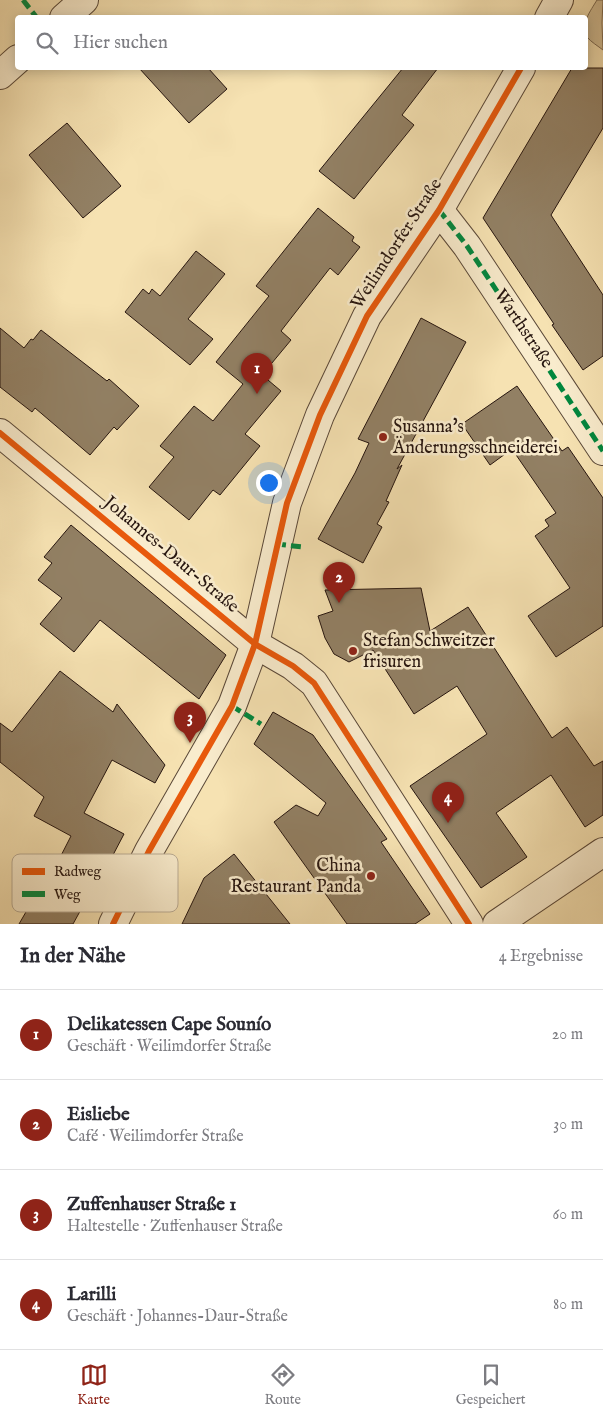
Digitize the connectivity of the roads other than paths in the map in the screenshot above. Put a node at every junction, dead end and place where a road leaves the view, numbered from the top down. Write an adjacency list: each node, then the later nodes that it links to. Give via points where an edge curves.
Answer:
1 (84, 0): 3 (street)
2 (559, 0): 4 (street)
3 (67, 15)
4 (551, 15)
5 (15, 62): 7 (street)
6 (520, 70): 8 (street, Weilimdorfer Straße)
7 (0, 75)
8 (439, 210): 10 (street, Warthstraße, via 467,246); 11 (street, Weilimdorfer Straße, via 367,316 320,415 287,503)
9 (0, 433): 11 (street, Johannes-Daur-Straße)
10 (603, 451)
11 (255, 644): 13 (street, Weilimdorfer Straße, via 232,706); 16 (street, Johannes-Daur-Straße, via 293,666 314,683)
12 (603, 852): 17 (street)
13 (148, 854)
14 (119, 912): 15 (street, Weilimdorfer Straße)
15 (113, 924)
16 (469, 924)
17 (496, 924)

